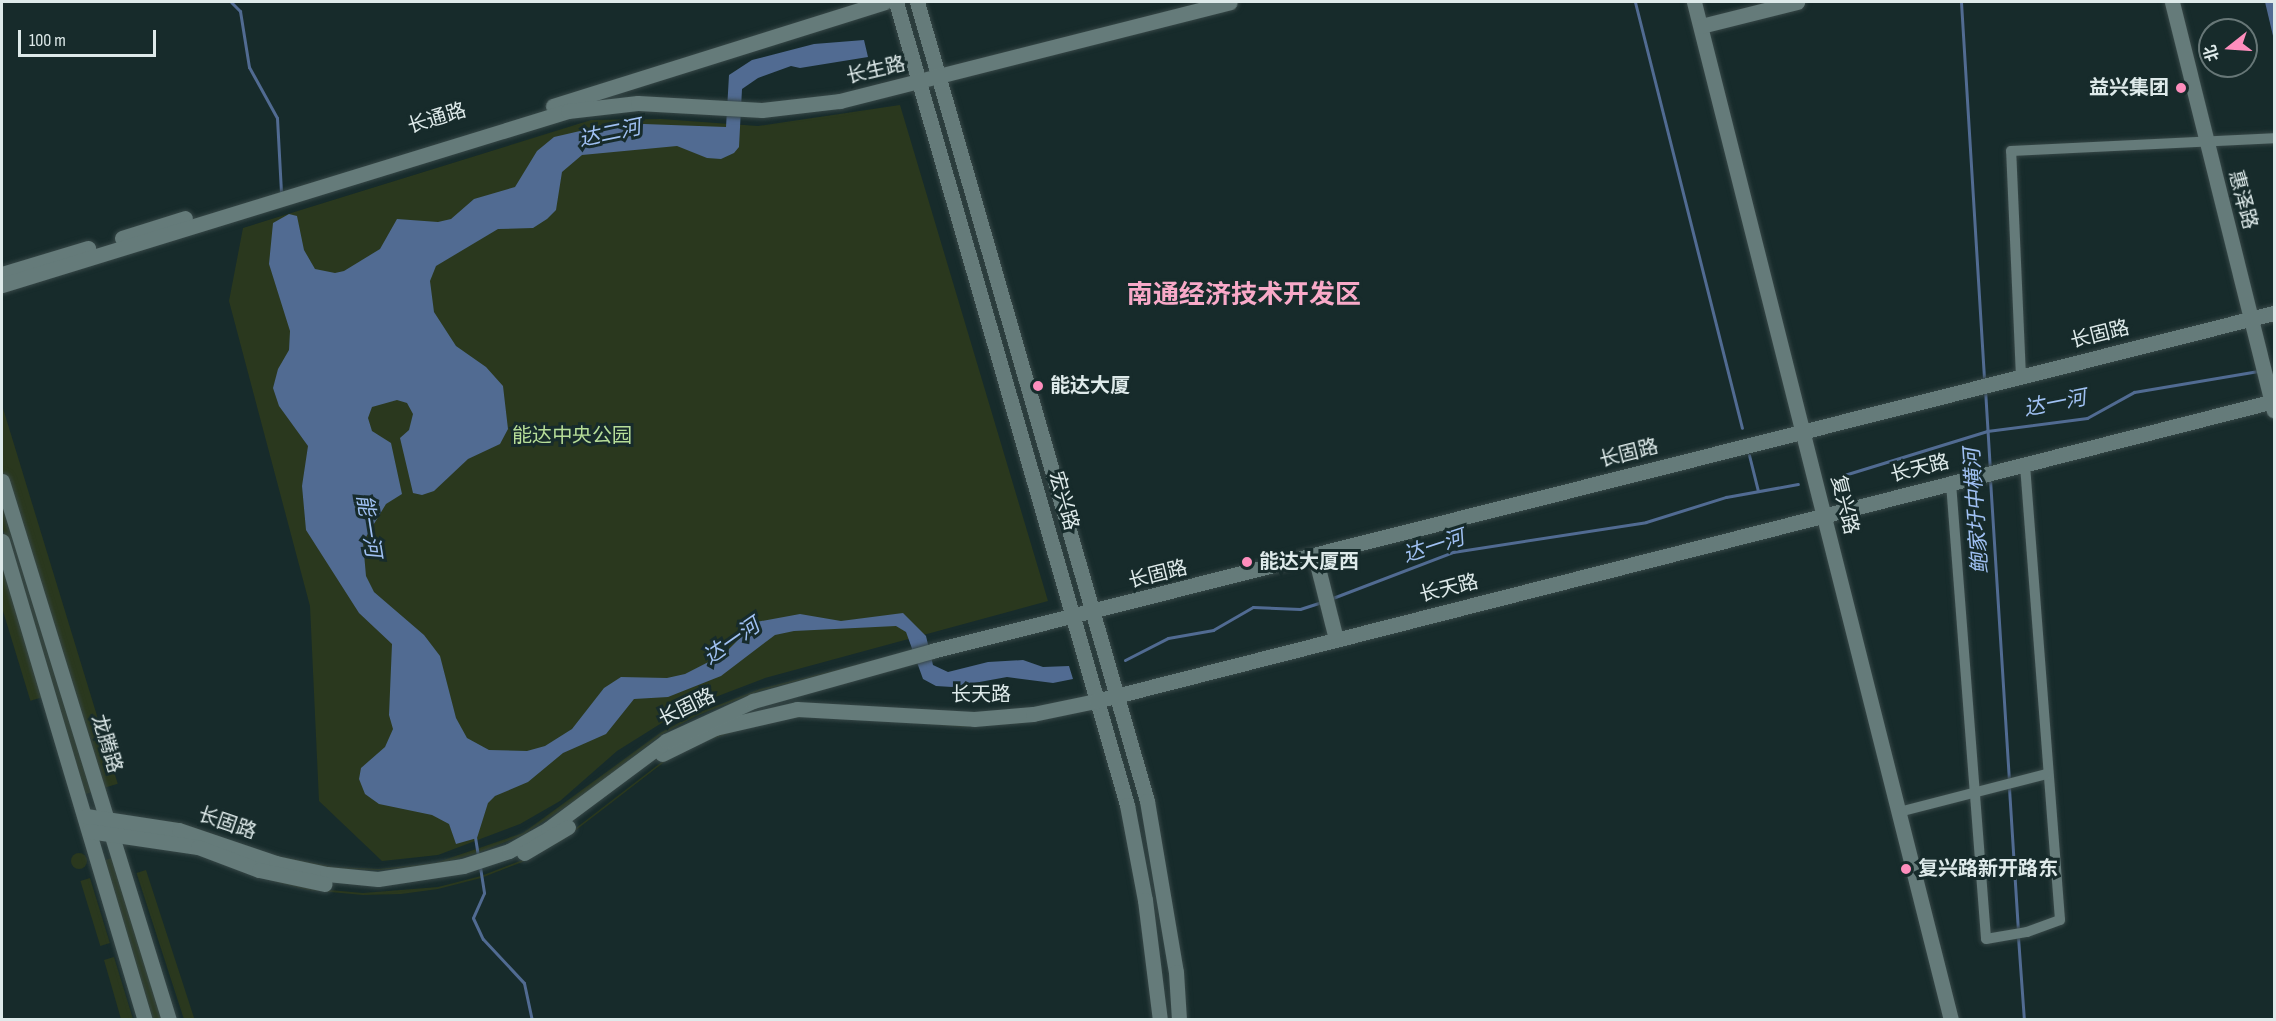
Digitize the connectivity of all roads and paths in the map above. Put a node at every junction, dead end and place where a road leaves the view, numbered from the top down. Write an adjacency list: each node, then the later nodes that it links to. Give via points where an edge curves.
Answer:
1 (884, 2): 16 (street, 长通路)
2 (896, 2): 12 (street, 宏兴路)
3 (916, 2): 11 (street, 宏兴路)
4 (1230, 2): 9 (street, 长生路)
5 (1694, 2): 10 (street, 复兴路)
6 (1704, 2): 10 (street, 复兴路)
7 (1797, 2): 10 (street)
8 (2172, 2): 15 (street, 惠泽路)
9 (1178, 8): 11 (street, 长生路)
10 (1706, 25): 22 (street, 复兴路)
11 (938, 78): 12 (street, 长生路); 29 (street, 宏兴路)
12 (921, 82): 13 (street, 长生路, via 799,108 597,106); 30 (street, 宏兴路)
13 (525, 124): 17 (street, 长通路)
14 (2274, 138): 15 (street)
15 (2206, 142): 19 (street, 惠泽路); 20 (street, via 2012,151)
16 (2, 274)
17 (2, 285)
18 (2274, 313): 19 (street, 长固路)
19 (2252, 319): 20 (street, 长固路); 21 (street, 惠泽路)
20 (2021, 377): 22 (street, 长固路)
21 (2274, 404): 23 (street, 长天路)
22 (1809, 430): 26 (street, 复兴路); 28 (street, 长固路)
23 (2025, 464): 25 (street, 长天路); 35 (street)
24 (2, 481): 39 (street, 龙腾路)
25 (1951, 483): 26 (street, 长天路); 36 (street)
26 (1829, 514): 31 (street, 长天路); 37 (street, 复兴路)
27 (2, 541): 38 (street, 龙腾路)
28 (1316, 556): 29 (street, 长固路); 31 (street)
29 (1091, 611): 30 (street, 长固路); 32 (street, 宏兴路)
30 (1074, 615): 33 (street, 宏兴路); 39 (street, 长固路, via 753,700 694,726 631,765 582,806 509,851 417,876 378,879 327,874 276,862 179,830)
31 (1336, 639): 32 (street, 长天路)
32 (1116, 696): 33 (street, 长天路); 44 (street, 宏兴路, via 1147,801 1160,869)
33 (1096, 701): 34 (street, 长天路, via 1033,714 974,719 848,710 797,709 761,714 715,728 665,752); 43 (street, 宏兴路, via 1127,805 1145,900)
34 (635, 772): 39 (street, 长固路, via 548,841 514,858 446,880 378,889 259,870 198,847)
35 (2047, 774): 36 (street); 36 (street, via 2061,920 2027,932 1986,939)
36 (1975, 793): 37 (street)
37 (1904, 811): 45 (street, 复兴路); 46 (street, 复兴路)
38 (86, 816): 39 (street, 长固路); 40 (street, 龙腾路)
39 (109, 824): 40 (street, 长固路); 42 (street, 龙腾路)
40 (89, 831): 41 (street, 龙腾路)
41 (145, 1020)
42 (169, 1020)
43 (1160, 1020)
44 (1179, 1020)
45 (1952, 1020)
46 (1960, 1020)

